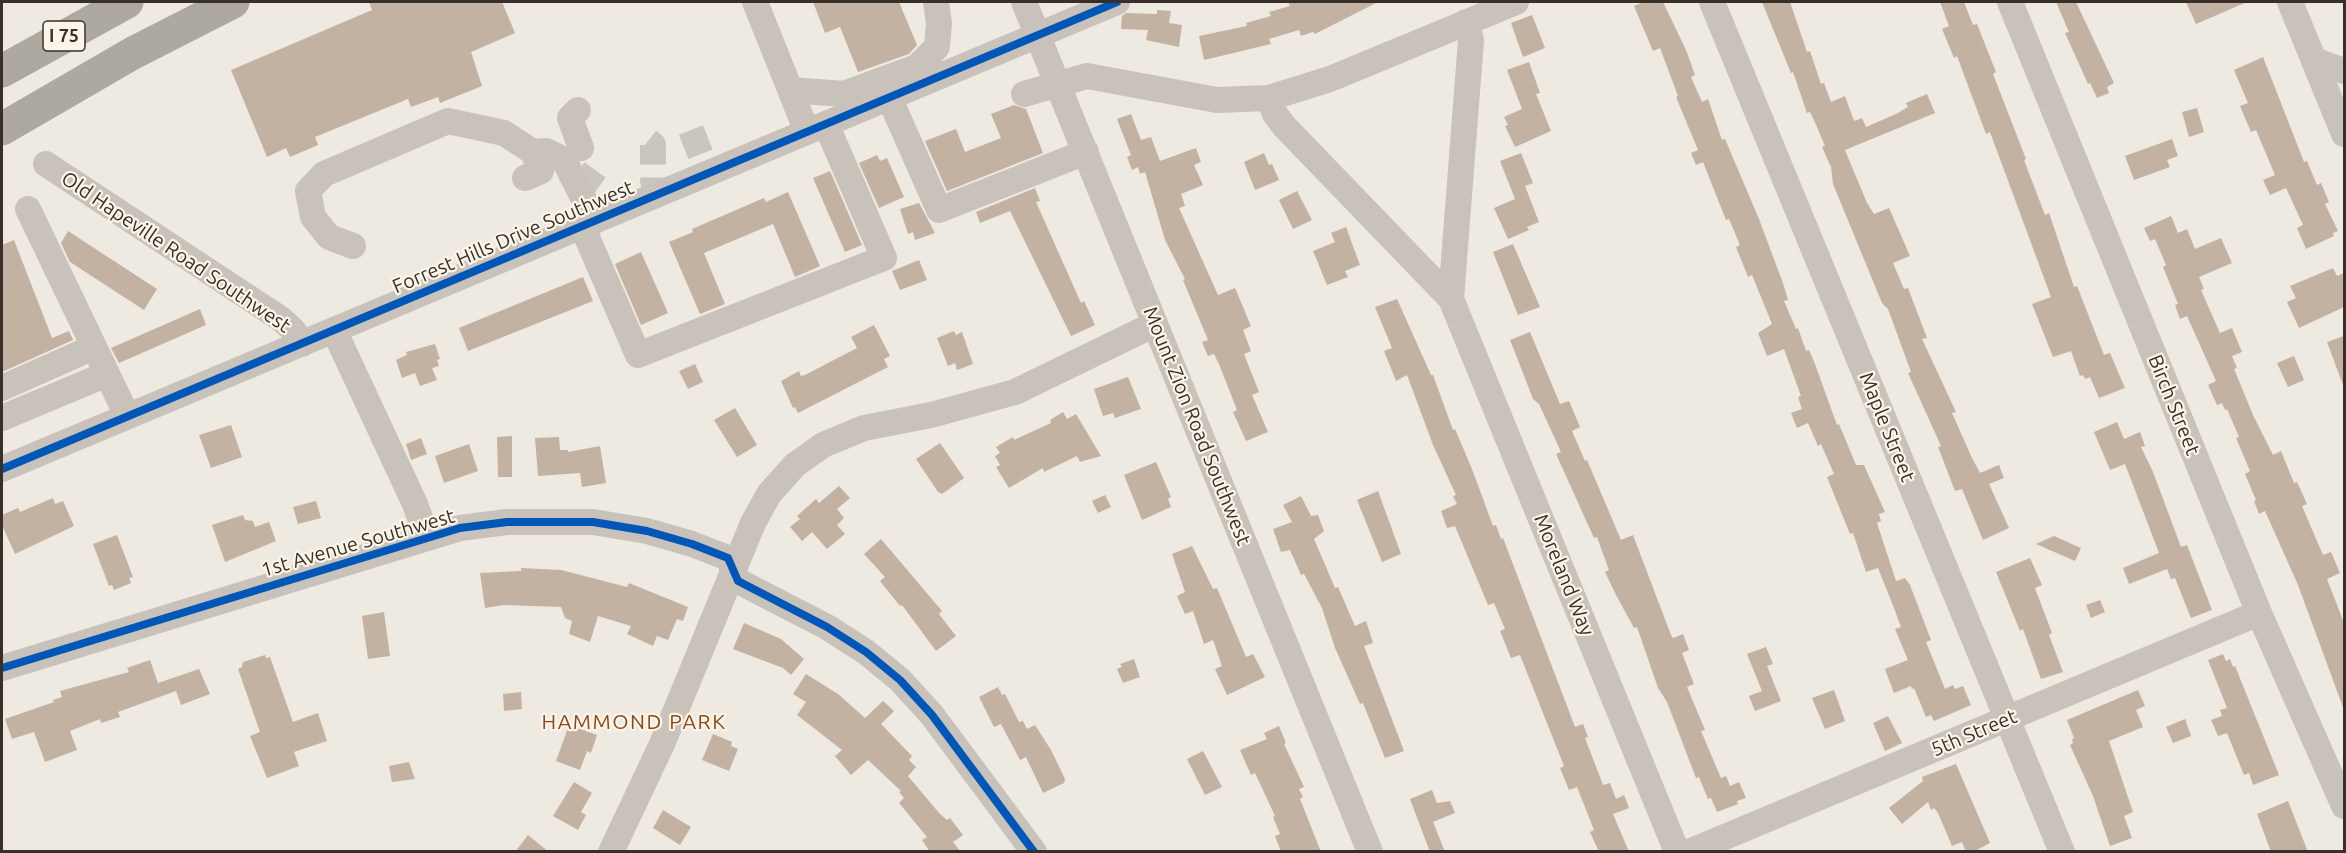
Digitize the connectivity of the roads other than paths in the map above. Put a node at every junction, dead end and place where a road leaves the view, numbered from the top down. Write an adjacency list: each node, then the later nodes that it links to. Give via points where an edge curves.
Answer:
1 (127, 2): 15 (highway, I 75)
2 (233, 2): 24 (highway, via 133,53)
3 (755, 2): 18 (street)
4 (936, 2): 18 (street, via 938,47 917,67 844,94)
5 (1024, 2): 13 (street, Mount Zion Road Southwest)
6 (1117, 2): 11 (street, Forrest Hills Drive Southwest)
7 (1516, 2): 12 (street)
8 (1712, 2): 48 (street, Maple Street)
9 (2010, 2): 46 (street, Birch Street)
10 (2290, 2): 14 (street)
11 (1085, 8): 13 (street, Forrest Hills Drive Southwest)
12 (1467, 22): 21 (street, via 1330,79); 34 (street, Moreland Way, via 1471,40)
13 (1038, 35): 17 (street, Mount Zion Road Southwest); 20 (street, Forrest Hills Drive Southwest)
14 (2314, 60): 16 (street); 25 (street)
15 (2, 71)
16 (2344, 71)
17 (1057, 82): 19 (street); 21 (street, via 1087,76 1217,100); 28 (street, Mount Zion Road Southwest)
18 (790, 90): 23 (street)
19 (1024, 94)
20 (890, 97): 23 (street, Forrest Hills Drive Southwest); 28 (street, via 939,210)
21 (1269, 98): 34 (street, Moreland Way, via 1284,126)
22 (574, 114): 26 (street)
23 (816, 128): 32 (street, Forrest Hills Drive Southwest); 32 (street, via 884,258 638,355)
24 (2, 129)
25 (2344, 134)
26 (581, 147)
27 (533, 152): 30 (street, via 541,171); 32 (street, via 546,151 564,160); 33 (street, via 504,133 448,121 324,174 308,191 313,217 329,237)
28 (1086, 152): 35 (street, Mount Zion Road Southwest)
29 (46, 164): 37 (street, Old Hapeville Road Southwest, via 281,319)
30 (525, 178)
31 (28, 209): 38 (street)
32 (588, 224): 36 (street, Forrest Hills Drive Southwest)
33 (353, 246)
34 (1451, 299): 53 (street, Moreland Way)
35 (1155, 324): 45 (street, via 1015,392 864,428 823,445 795,465 769,494); 52 (street, Mount Zion Road Southwest)
36 (334, 330): 37 (street, Forrest Hills Drive Southwest); 44 (street)
37 (302, 344): 41 (street, Forrest Hills Drive Southwest)
38 (94, 347): 39 (street); 40 (street)
39 (107, 374): 41 (street); 42 (street)
40 (2, 388)
41 (125, 417): 43 (street, Forrest Hills Drive Southwest)
42 (2, 418)
43 (2, 469)
44 (427, 537): 45 (street, 1st Avenue Southwest, via 507,522 593,522 692,544 728,558); 47 (street, 1st Avenue Southwest)
45 (734, 570): 50 (street, via 662,744); 51 (street, 1st Avenue Southwest, via 738,581 827,627 900,680 932,715)
46 (2259, 613): 48 (street, 5th Street); 49 (street, Birch Street)
47 (2, 668)
48 (2007, 719): 54 (street, 5th Street); 55 (street, Maple Street)
49 (2344, 806)
50 (611, 852)
51 (1034, 852)
52 (1370, 852)
53 (1677, 852)
54 (1689, 852)
55 (2062, 852)

